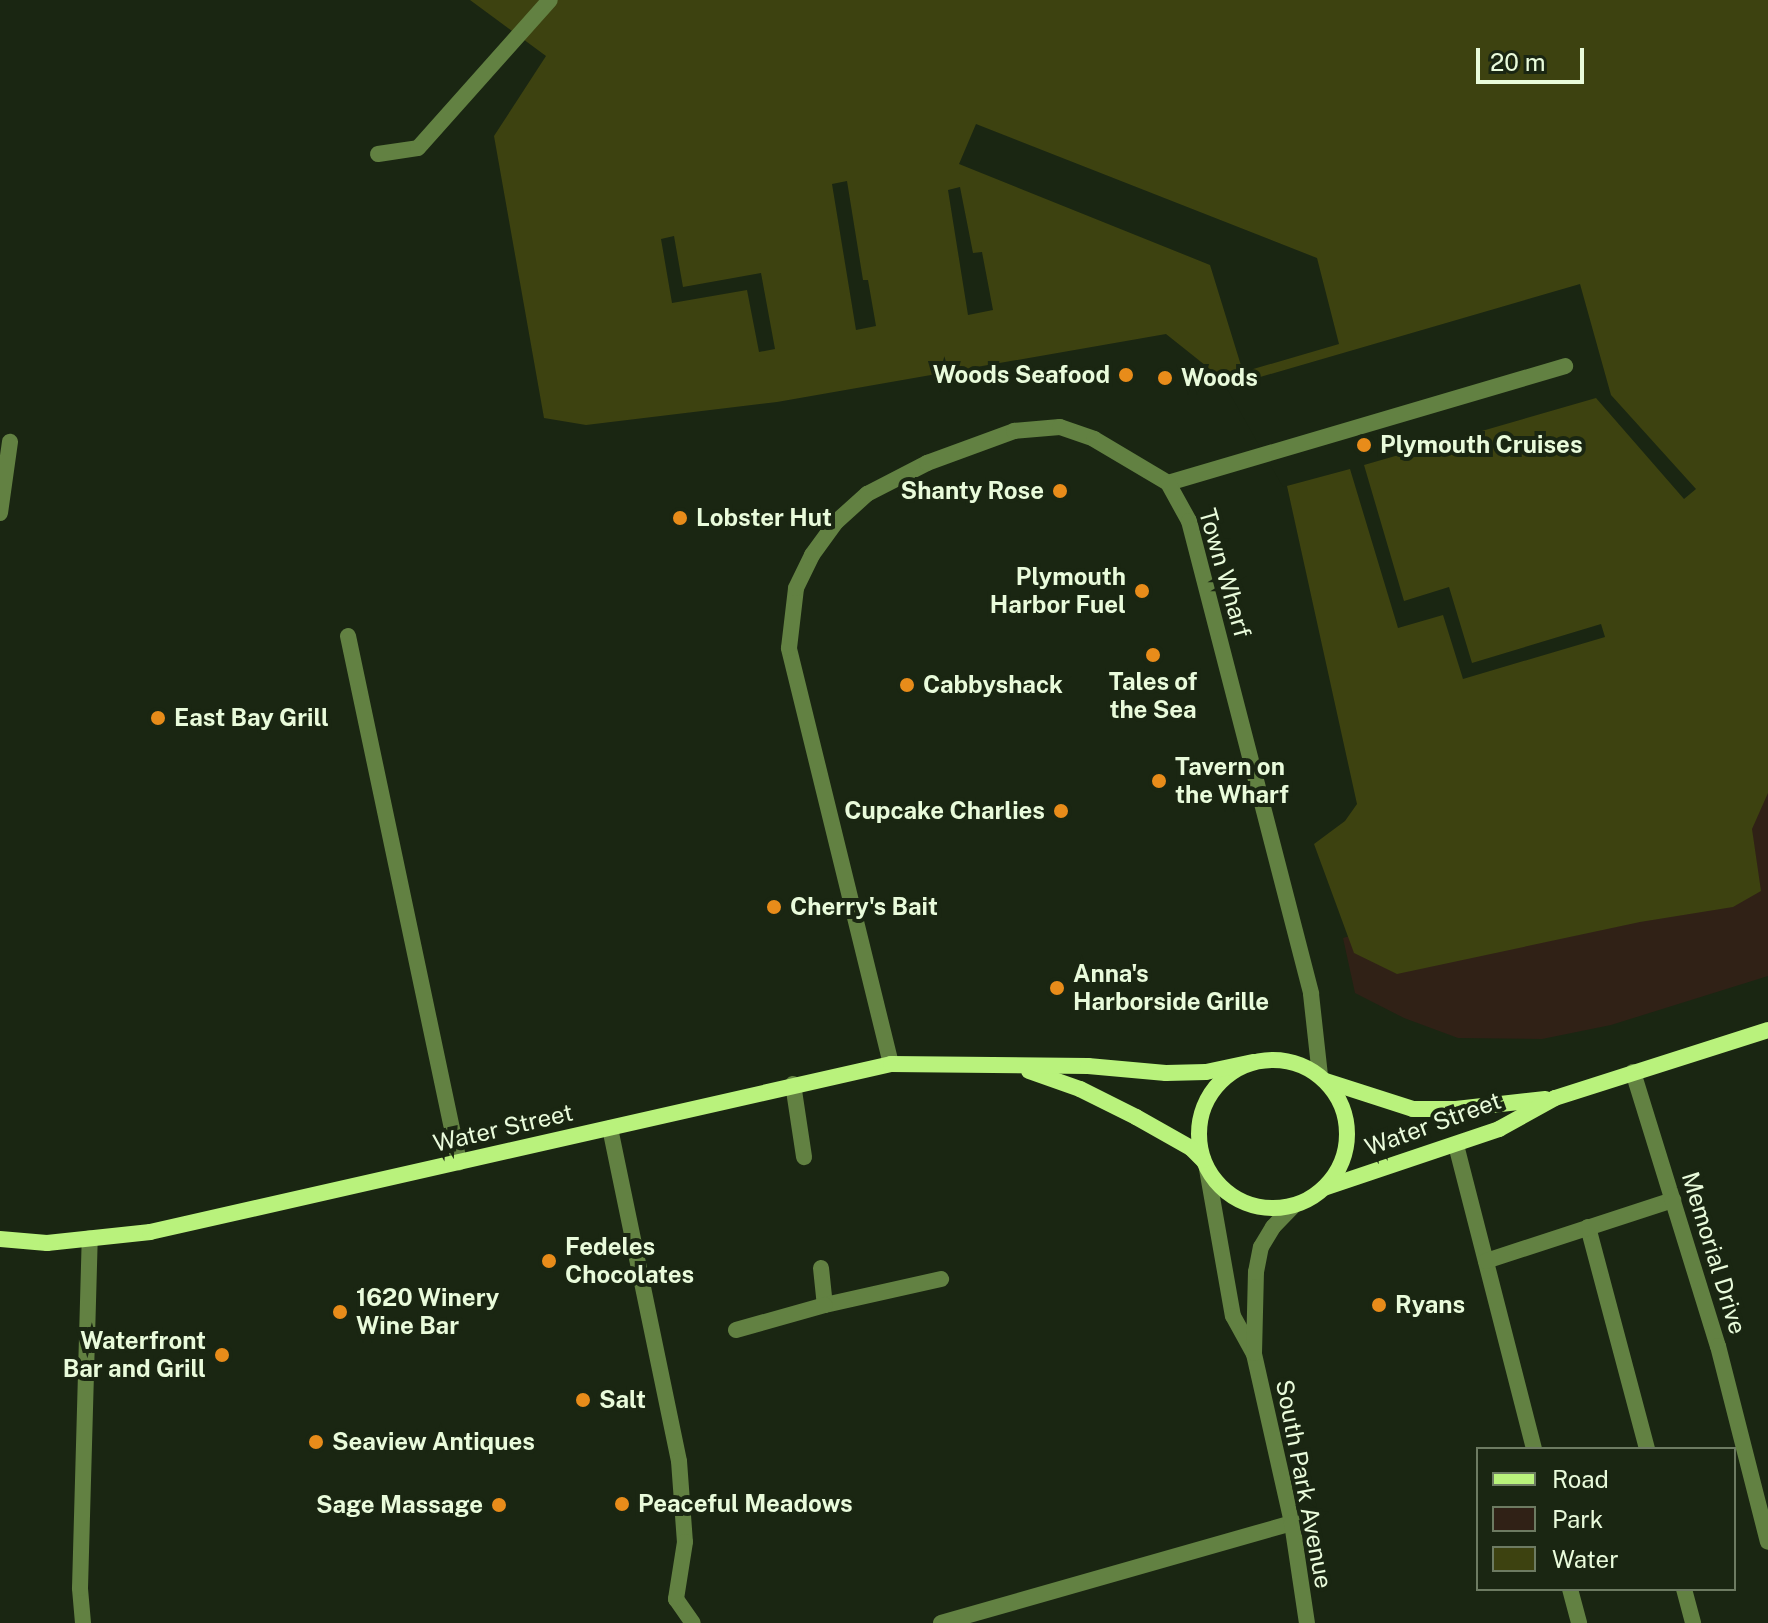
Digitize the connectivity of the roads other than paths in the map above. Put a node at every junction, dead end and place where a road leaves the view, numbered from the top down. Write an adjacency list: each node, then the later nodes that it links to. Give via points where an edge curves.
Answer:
1 (550, 0): 2 (street, via 418,148)
2 (378, 154)
3 (1565, 366): 5 (street)
4 (10, 442): 6 (street)
5 (1168, 483): 10 (street, via 1094,439 1060,427 1014,431 927,463 867,494 836,522 796,588 789,648); 13 (street, Town Wharf, via 1189,521 1311,994)
6 (0, 513)
7 (348, 636): 19 (street)
8 (1768, 1030): 12 (main road, Water Street)
9 (1253, 1062): 11 (main road, Water Street, via 1206,1072 1166,1073); 13 (main road, via 1292,1062); 20 (main road, via 1229,1074 1205,1105 1199,1130)
10 (891, 1064): 11 (main road, Water Street); 14 (main road, Water Street)
11 (1016, 1066): 20 (main road, Water Street, via 1136,1117 1191,1148)
12 (1633, 1072): 15 (main road, Water Street); 22 (street, Memorial Drive)
13 (1323, 1078): 15 (main road, Water Street, via 1413,1109); 21 (main road, via 1345,1115 1348,1135 1345,1155)
14 (793, 1084): 16 (main road, Water Street); 18 (street)
15 (1555, 1098): 17 (main road, Water Street)
16 (610, 1128): 19 (main road, Water Street); 40 (street, via 679,1461 685,1542 676,1599)
17 (1456, 1145): 21 (main road, Water Street); 27 (street)
18 (804, 1157)
19 (459, 1162): 25 (main road, Water Street, via 150,1232)
20 (1205, 1165): 23 (main road, via 1234,1198 1263,1208); 32 (street, South Park Avenue, via 1233,1316)
21 (1324, 1188): 23 (main road)
22 (1673, 1200): 24 (street); 36 (street, Memorial Drive, via 1718,1346)
23 (1293, 1206): 32 (street, South Park Avenue, via 1261,1247)
24 (1588, 1227): 27 (street); 34 (street)
25 (90, 1238): 26 (main road, Water Street, via 47,1243); 39 (street)
26 (0, 1239)
27 (1486, 1261): 33 (street)
28 (821, 1268): 30 (street)
29 (941, 1279): 30 (street)
30 (825, 1305): 31 (street)
31 (736, 1330)
32 (1254, 1354): 35 (street, South Park Avenue)
33 (1533, 1447)
34 (1646, 1447)
35 (1292, 1523): 41 (street); 42 (street, South Park Avenue)
36 (1768, 1542)
37 (1571, 1591): 43 (street)
38 (1685, 1591): 44 (street)
39 (83, 1623)
40 (693, 1623)
41 (941, 1623)
42 (1307, 1623)
43 (1579, 1623)
44 (1693, 1623)

